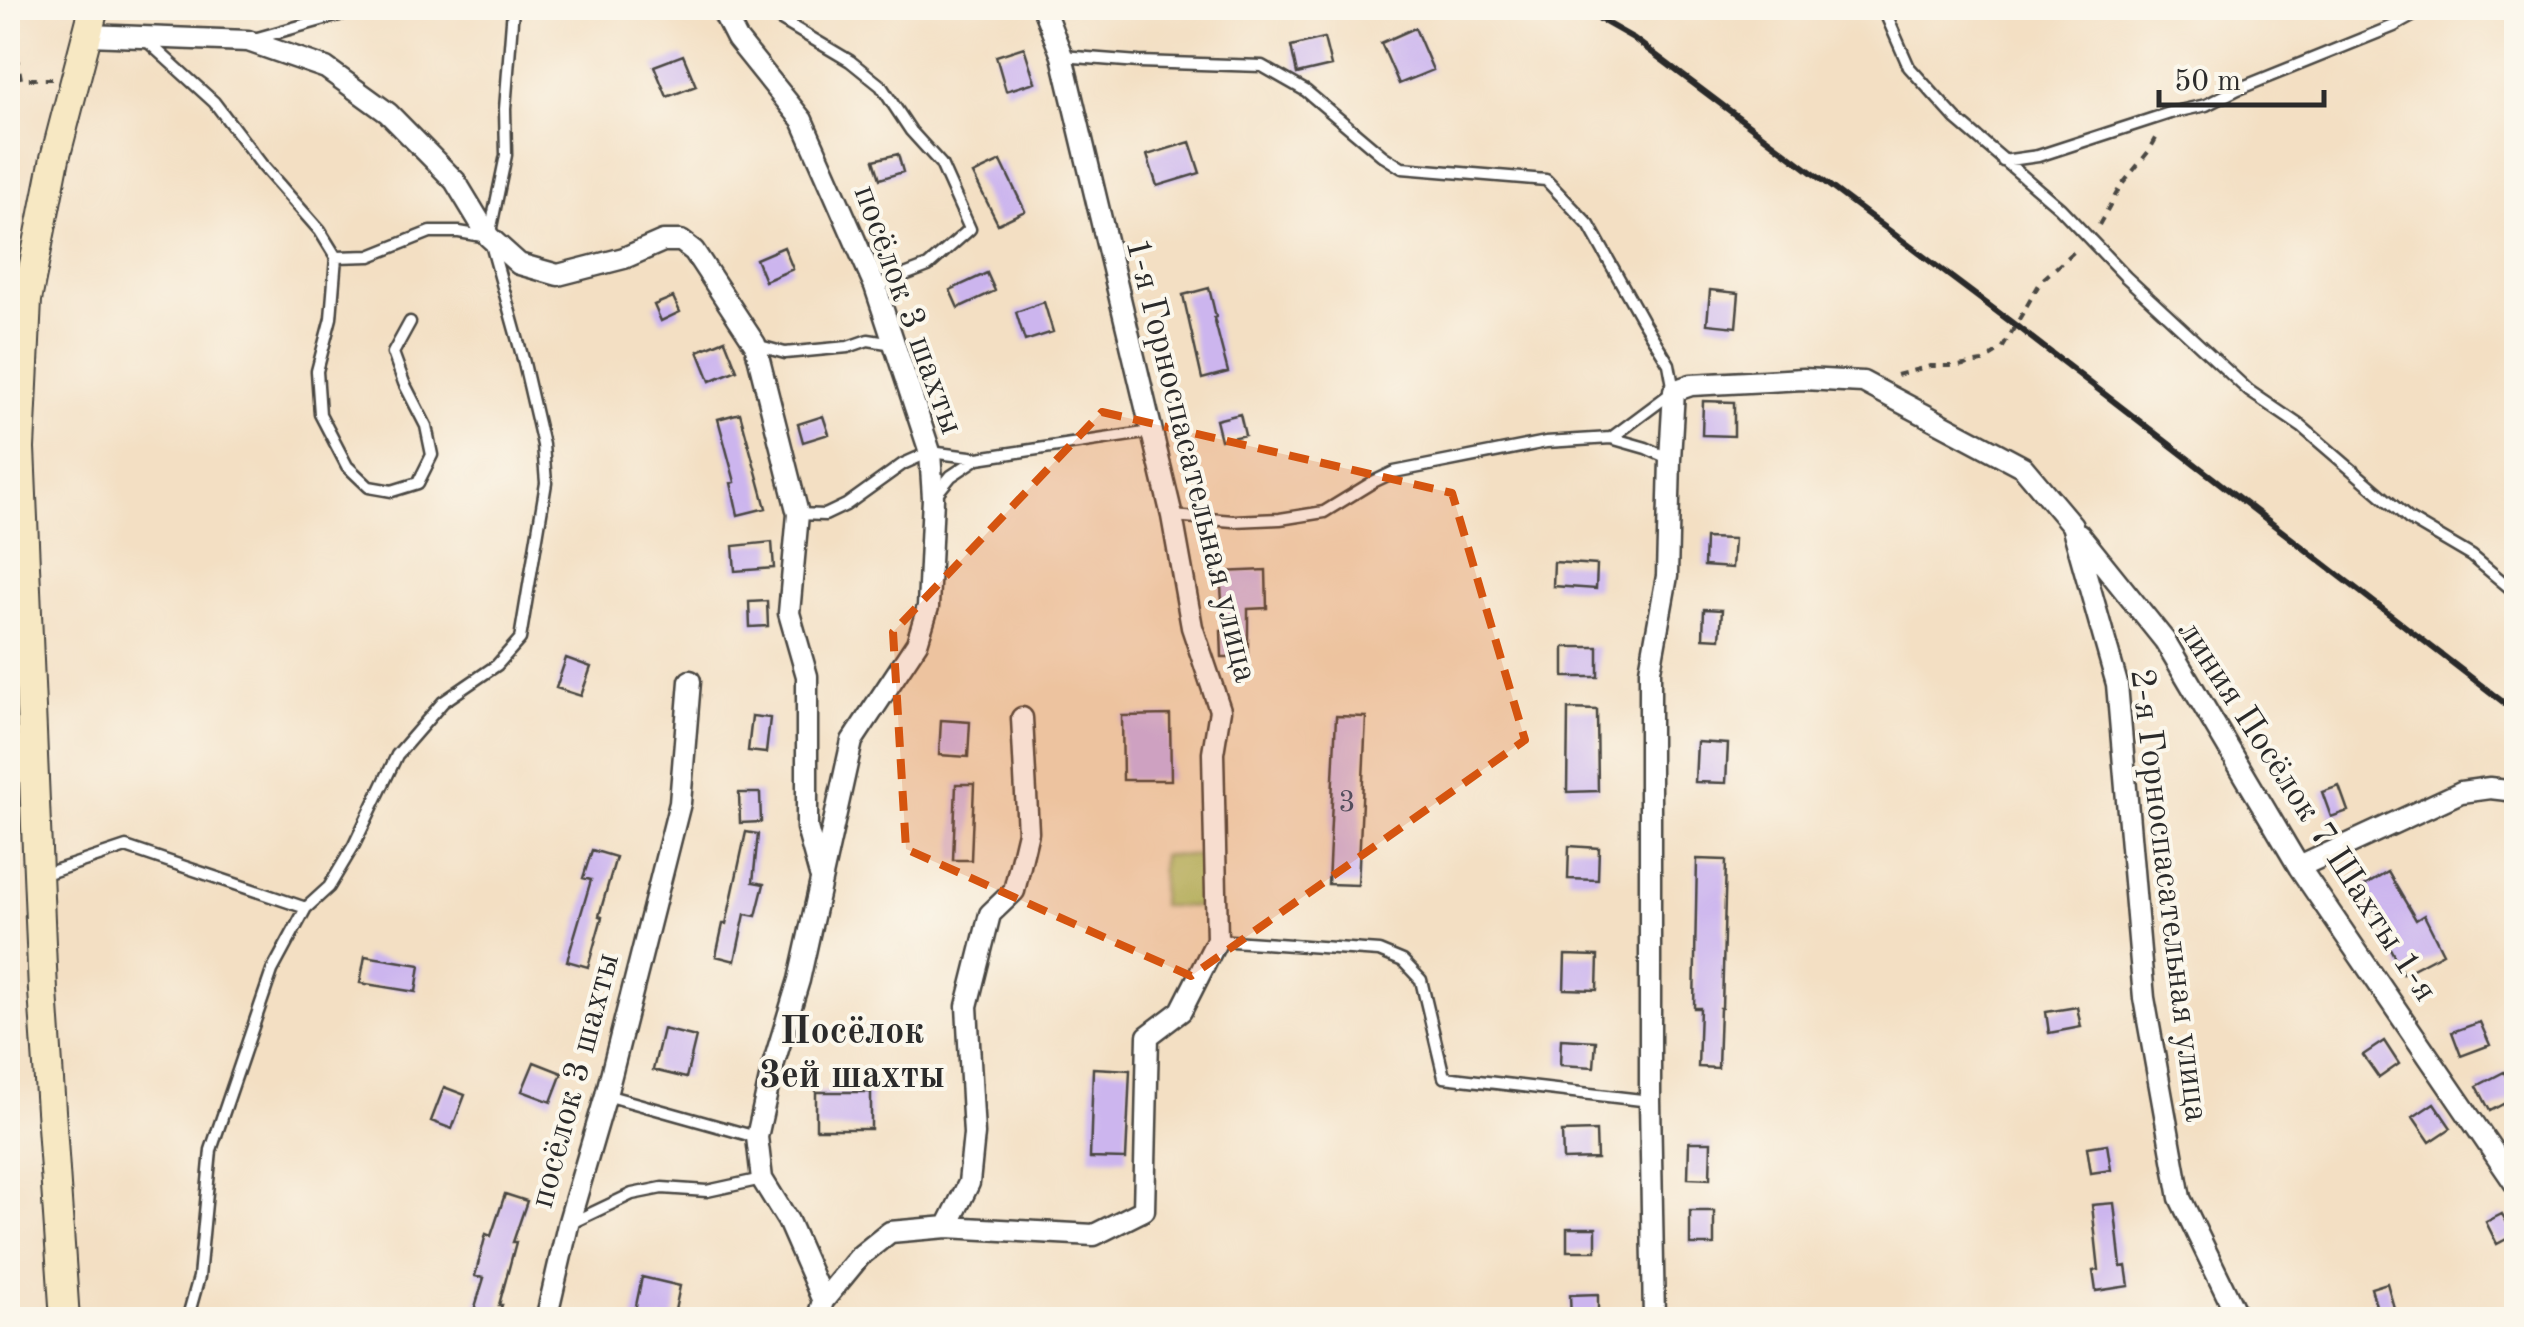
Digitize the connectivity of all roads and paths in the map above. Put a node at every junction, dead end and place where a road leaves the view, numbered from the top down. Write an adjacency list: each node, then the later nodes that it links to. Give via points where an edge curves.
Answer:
1 (8, 8): 13 (path)
2 (364, 8): 11 (lane)
3 (513, 8): 18 (lane, via 506,155)
4 (721, 8): 21 (street, посёлок 3 шахты, via 736,39 802,120)
5 (760, 8): 21 (lane, via 881,86 941,164 970,229 928,266)
6 (1043, 8): 12 (street, 1-я Горноспасательная улица)
7 (1883, 8): 17 (lane, via 1909,66)
8 (2428, 8): 16 (lane, via 2206,105)
9 (91, 21): 10 (street); 14 (main road)
10 (143, 37): 11 (street); 20 (lane, via 214,102)
11 (248, 41): 18 (street, via 326,68 388,113 455,181)
12 (1062, 56): 26 (lane, via 1262,66 1402,168 1546,180 1590,224 1669,364); 27 (street, 1-я Горноспасательная улица)
13 (21, 79): 14 (path); 15 (path)
14 (77, 79): 41 (main road, via 26,319 20,448)
15 (8, 80)
16 (2170, 113): 17 (lane); 19 (path)
17 (2003, 161): 19 (lane)
18 (489, 237): 20 (lane, via 430,232 370,256); 23 (street, посёлок 3 шахты, via 519,264 558,275 681,241); 43 (lane, via 524,359 546,483 520,639 497,665 443,702 396,754 330,887)
19 (2088, 239): 25 (path, via 2041,282 2002,349 1982,362); 36 (lane, via 2249,391 2409,519 2472,556)
20 (336, 257): 22 (lane, via 331,318 317,371 320,414 347,466 370,488 392,491 418,483 432,455 394,353)
21 (874, 286): 24 (street, посёлок 3 шахты)
22 (410, 322)
23 (755, 344): 24 (lane, via 785,353 868,340); 33 (street, посёлок 3 шахты)
24 (894, 344): 29 (street, посёлок 3 шахты)
25 (1863, 382): 26 (street, 2-я Горноспасательная улица, via 1690,386); 35 (street, 2-я Горноспасательная улица, via 2023,467)
26 (1674, 392): 28 (lane); 31 (street)
27 (1151, 432): 30 (lane); 34 (street, 1-я Горноспасательная улица)
28 (1611, 438): 31 (lane); 34 (lane, via 1546,442 1394,472 1324,512 1233,521)
29 (930, 452): 30 (lane); 32 (street, посёлок 3 шахты); 33 (lane, via 825,515)
30 (978, 458): 32 (lane)
31 (1670, 459): 46 (street, via 1667,576 1650,670)
32 (933, 498): 42 (street, посёлок 3 шахты, via 928,607 917,643 852,741)
33 (798, 514): 42 (street, посёлок 3 шахты, via 789,613 808,676 808,828)
34 (1172, 516): 44 (street, 1-я Горноспасательная улица, via 1192,627 1220,710 1212,753)
35 (2072, 525): 40 (street, линия Посёлок 7 Шахты 1-я, via 2165,641); 57 (street, 2-я Горноспасательная улица, via 2117,684 2144,998 2180,1198)
36 (2516, 593)
37 (690, 681): 45 (street, посёлок 3 шахты, via 680,803)
38 (1022, 718): 51 (street, via 1028,832 1014,891 990,914 968,1006 974,1134 969,1183)
39 (2516, 791): 40 (street, via 2460,792)
40 (2299, 867): 49 (street, линия Посёлок 7 Шахты 1-я)
41 (38, 876): 43 (lane, via 126,847); 53 (main road)
42 (822, 881): 47 (street, посёлок 3 шахты)
43 (306, 908): 54 (lane, via 272,971 211,1150 199,1276)
44 (1217, 940): 46 (lane, via 1378,951 1404,961 1421,980 1444,1077); 51 (street, 1-я Горноспасательная улица, via 1181,1011 1148,1036 1144,1210 1094,1234)
45 (606, 1095): 47 (lane); 50 (street, посёлок 3 шахты)
46 (1650, 1101): 56 (street)
47 (757, 1137): 48 (street, посёлок 3 шахты)
48 (762, 1179): 50 (lane, via 706,1191 632,1194); 52 (street, посёлок 3 шахты, via 788,1221)
49 (2516, 1185)
50 (568, 1224): 55 (street, посёлок 3 шахты)
51 (947, 1227): 52 (street, via 890,1232 860,1256)
52 (820, 1310)
53 (64, 1320)
54 (187, 1320)
55 (546, 1320)
56 (1654, 1320)
57 (2239, 1320)

